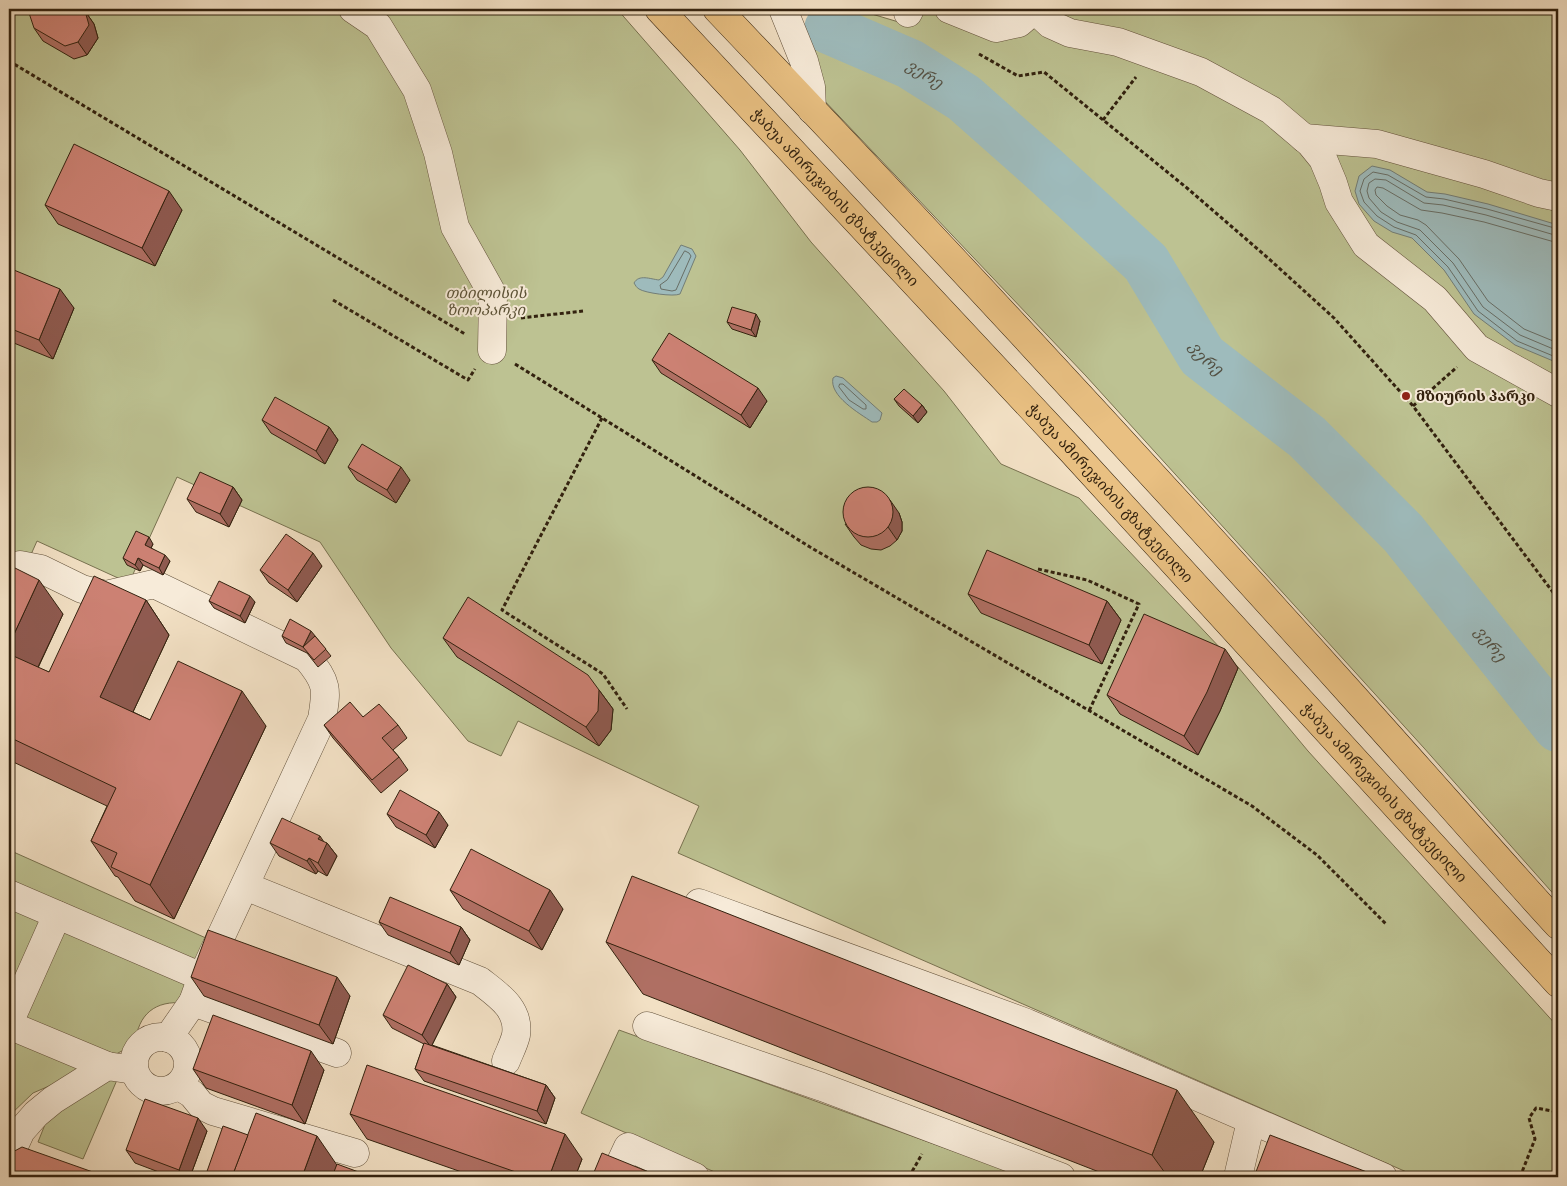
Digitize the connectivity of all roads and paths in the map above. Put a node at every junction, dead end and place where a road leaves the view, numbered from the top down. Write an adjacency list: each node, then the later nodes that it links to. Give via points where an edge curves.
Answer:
1 (353, 9): 16 (street, via 378,26 417,90 438,153 455,227 493,295)
2 (659, 9): 34 (main road, ჭაბუა ამირეჯიბის გზატკეცილი, via 1071,450)
3 (718, 9): 10 (main road)
4 (783, 9): 10 (street, via 804,61 811,87)
5 (949, 9): 6 (street, via 996,28 1019,23)
6 (1034, 10): 12 (street, via 1050,24 1070,33 1118,42 1201,72 1271,110)
7 (976, 52): 11 (path, via 1018,76 1044,72)
8 (9, 60): 17 (path)
9 (1120, 98): 11 (path)
10 (812, 110): 32 (main road, via 1032,345)
11 (1103, 120): 20 (path, via 1187,188 1334,318)
12 (1304, 138): 13 (street, via 1377,144); 19 (street, via 1323,159 1339,202 1366,245 1435,299 1478,348)
13 (1558, 197)
14 (333, 300): 17 (path, via 468,380)
15 (583, 311): 16 (path)
16 (493, 319): 17 (street)
17 (490, 349): 21 (path)
18 (1447, 377): 20 (path)
19 (1558, 393)
20 (1413, 406): 24 (path)
21 (602, 418): 25 (path, via 502,610 603,674); 26 (path, via 810,547)
22 (9, 568): 27 (street, via 20,565 40,569 82,589 106,595 154,584 307,658 319,672 326,693 322,719)
23 (1038, 569): 26 (path, via 1087,580 1139,604)
24 (1558, 599)
25 (627, 709)
26 (1089, 711): 31 (path, via 1252,806 1317,855)
27 (245, 886): 33 (street); 40 (street, via 480,982 505,1001 515,1017 516,1035)
28 (9, 894): 30 (street)
29 (699, 903): 45 (street, via 1027,1023)
30 (57, 916): 33 (street); 36 (street)
31 (1387, 925)
32 (1558, 925)
33 (202, 976): 35 (street)
34 (1558, 983)
35 (193, 1002): 38 (street); 39 (street)
36 (9, 1024): 41 (street)
37 (647, 1026): 50 (street, via 822,1087)
38 (168, 1038): 42 (street, via 158,1037 142,1044 136,1052); 43 (street, via 182,1046 186,1054 188,1071)
39 (337, 1053)
40 (506, 1061)
41 (107, 1066): 42 (street); 47 (street, via 36,1114 21,1130)
42 (134, 1070): 43 (street, via 143,1086 152,1090 161,1092)
43 (179, 1086): 46 (street, via 213,1111)
44 (1558, 1112): 53 (path, via 1536,1108 1529,1118 1535,1139)
45 (1251, 1121): 51 (street); 52 (street)
46 (355, 1153)
47 (15, 1162)
48 (614, 1177): 49 (street, via 628,1147)
49 (695, 1177)
50 (1061, 1177)
51 (1238, 1177)
52 (1383, 1177)
53 (1520, 1177)

